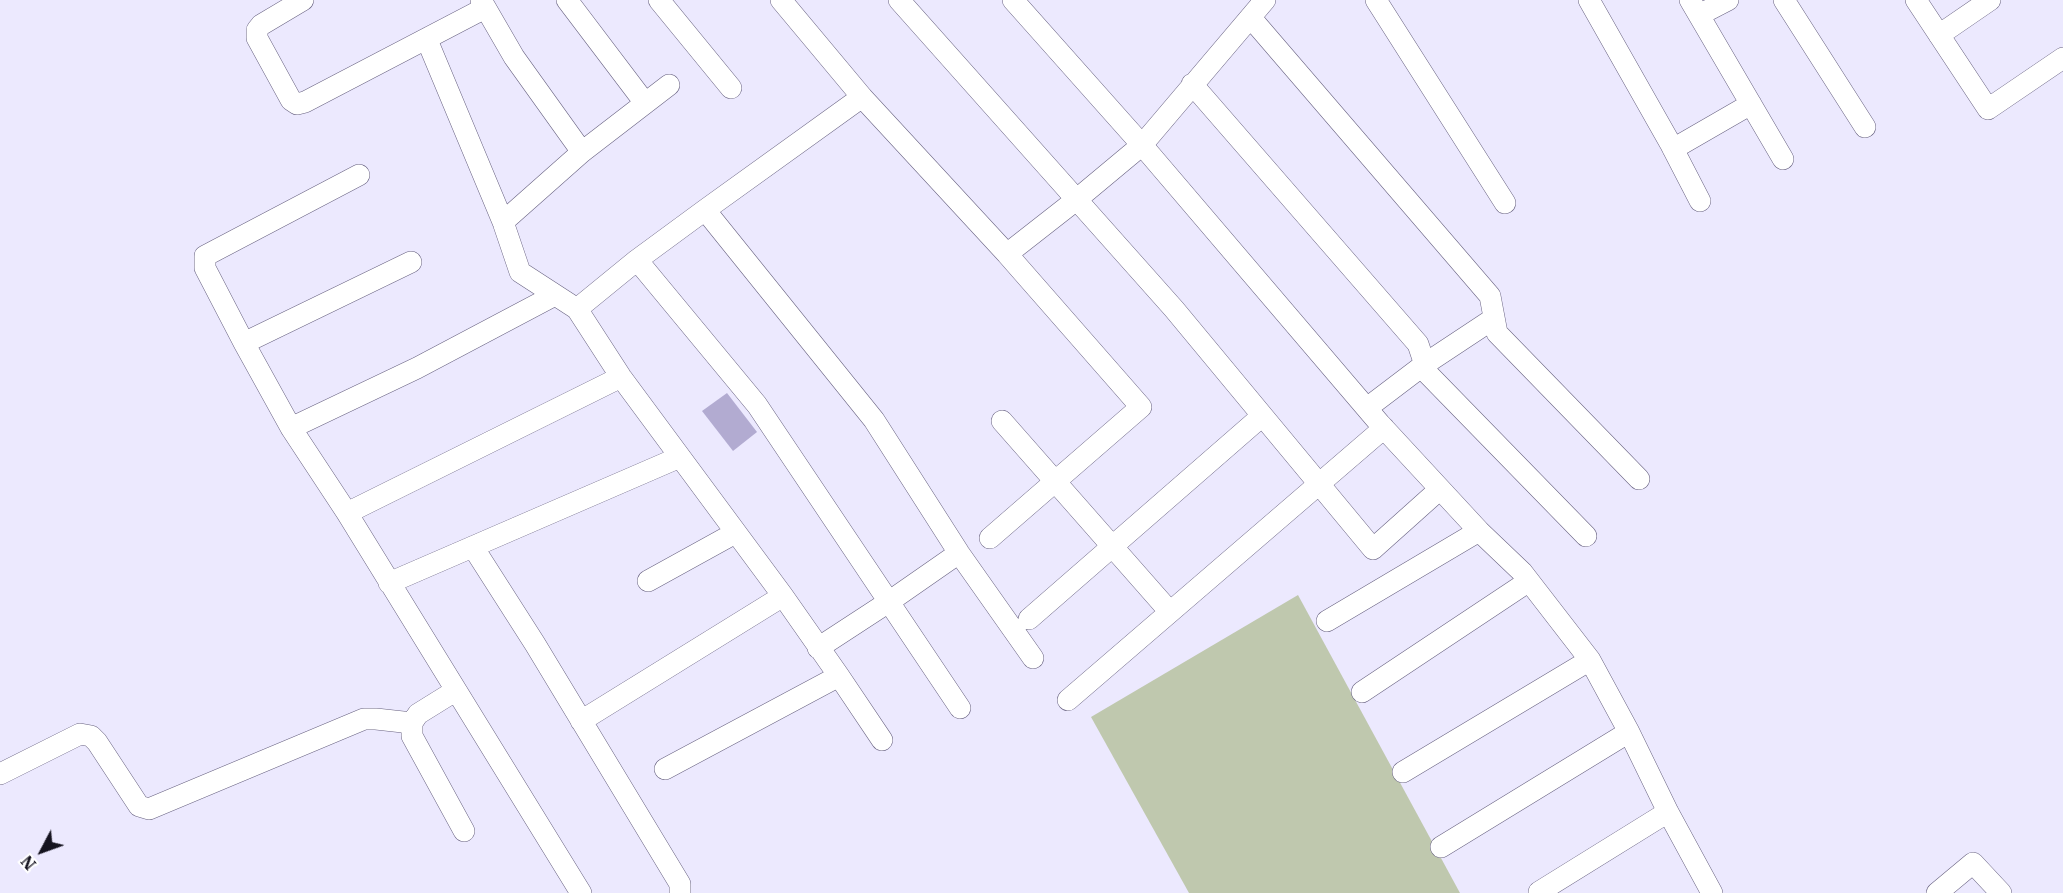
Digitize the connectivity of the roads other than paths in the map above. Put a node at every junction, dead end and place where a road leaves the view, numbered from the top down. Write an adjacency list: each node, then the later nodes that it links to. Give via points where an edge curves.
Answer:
1 (303, 0): 18 (street, via 257,30 257,38 291,100 297,104)
2 (567, 0): 24 (street)
3 (659, 0): 22 (street)
4 (781, 0): 23 (street)
5 (899, 0): 32 (street)
6 (1013, 0): 27 (street)
7 (1265, 0): 16 (street)
8 (1376, 0): 34 (street)
9 (1589, 0): 28 (street)
10 (1728, 0): 15 (street)
11 (1784, 0): 26 (street)
12 (1916, 0): 17 (street)
13 (1990, 0): 17 (street)
14 (483, 4): 18 (street); 29 (street, via 514,57)
15 (1694, 8): 25 (street)
16 (1251, 18): 20 (street); 42 (street, via 1490,296)
17 (1939, 35): 19 (street, via 1988,109)
18 (427, 40): 36 (street)
19 (2063, 58)
20 (1192, 84): 27 (street); 44 (street, via 1418,344)
21 (669, 85): 24 (street)
22 (731, 88)
23 (862, 97): 35 (street); 37 (street)
24 (645, 103): 29 (street)
25 (1751, 104): 28 (street); 30 (street)
26 (1865, 127)
27 (1142, 145): 32 (street); 46 (street)
28 (1673, 149): 33 (street)
29 (582, 152): 36 (street)
30 (1783, 159)
31 (359, 175): 43 (street, via 205,256 205,268)
32 (1076, 200): 37 (street); 47 (street, via 1174,309)
33 (1700, 201)
34 (1505, 203)
35 (705, 210): 38 (street); 63 (street, via 874,420)
36 (502, 222): 40 (street, via 520,273)
37 (1007, 254): 53 (street, via 1141,407)
38 (637, 260): 41 (street); 68 (street, via 757,405)
39 (411, 262): 43 (street)
40 (555, 295): 41 (street); 49 (street, via 417,368)
41 (577, 309): 45 (street)
42 (1492, 319): 44 (street); 52 (street, via 1497,333)
43 (243, 343): 49 (street)
44 (1425, 364): 46 (street); 59 (street, via 1428,374)
45 (621, 377): 51 (street); 56 (street)
46 (1367, 408): 50 (street)
47 (1262, 416): 54 (street); 62 (street)
48 (1002, 421): 53 (street)
49 (291, 428): 56 (street)
50 (1384, 428): 54 (street); 55 (street)
51 (680, 457): 58 (street); 61 (street)
52 (1639, 479)
53 (1055, 482): 60 (street); 62 (street)
54 (1319, 484): 55 (street, via 1373,549); 69 (street)
55 (1440, 489): 57 (street)
56 (347, 513): 66 (street)
57 (1479, 531): 65 (street); 71 (street)
58 (735, 533): 64 (street); 67 (street)
59 (1586, 536)
60 (990, 538)
61 (473, 547): 66 (street); 80 (street)
62 (1112, 547): 69 (street); 70 (street)
63 (959, 553): 68 (street); 73 (street)
64 (648, 581)
65 (1529, 581): 74 (street); 77 (street)
66 (389, 583): 76 (street)
67 (783, 596): 72 (street); 80 (street)
68 (890, 601): 72 (street); 79 (street)
69 (1170, 612): 78 (street)
70 (1029, 619)
71 (1327, 621)
72 (818, 648): 75 (street)
73 (1033, 658)
74 (1590, 660): 82 (street); 85 (street)
75 (839, 676): 83 (street); 84 (street)
76 (455, 691): 81 (street, via 418,714); 91 (street)
77 (1362, 692)
78 (1068, 700)
79 (960, 708)
80 (581, 721): 92 (street, via 680,884)
81 (412, 723): 86 (street, via 364,719 148,809 139,806 91,736 80,734); 88 (street, via 412,736)
82 (1629, 732): 87 (street); 89 (street)
83 (882, 741)
84 (665, 769)
85 (1403, 772)
86 (0, 774)
87 (1668, 812): 90 (street); 93 (street)
88 (464, 831)
89 (1441, 847)
90 (1539, 892)
91 (581, 893)
92 (680, 893)
93 (1712, 893)
94 (1937, 893): 95 (street, via 1973,863)
95 (2001, 893)

